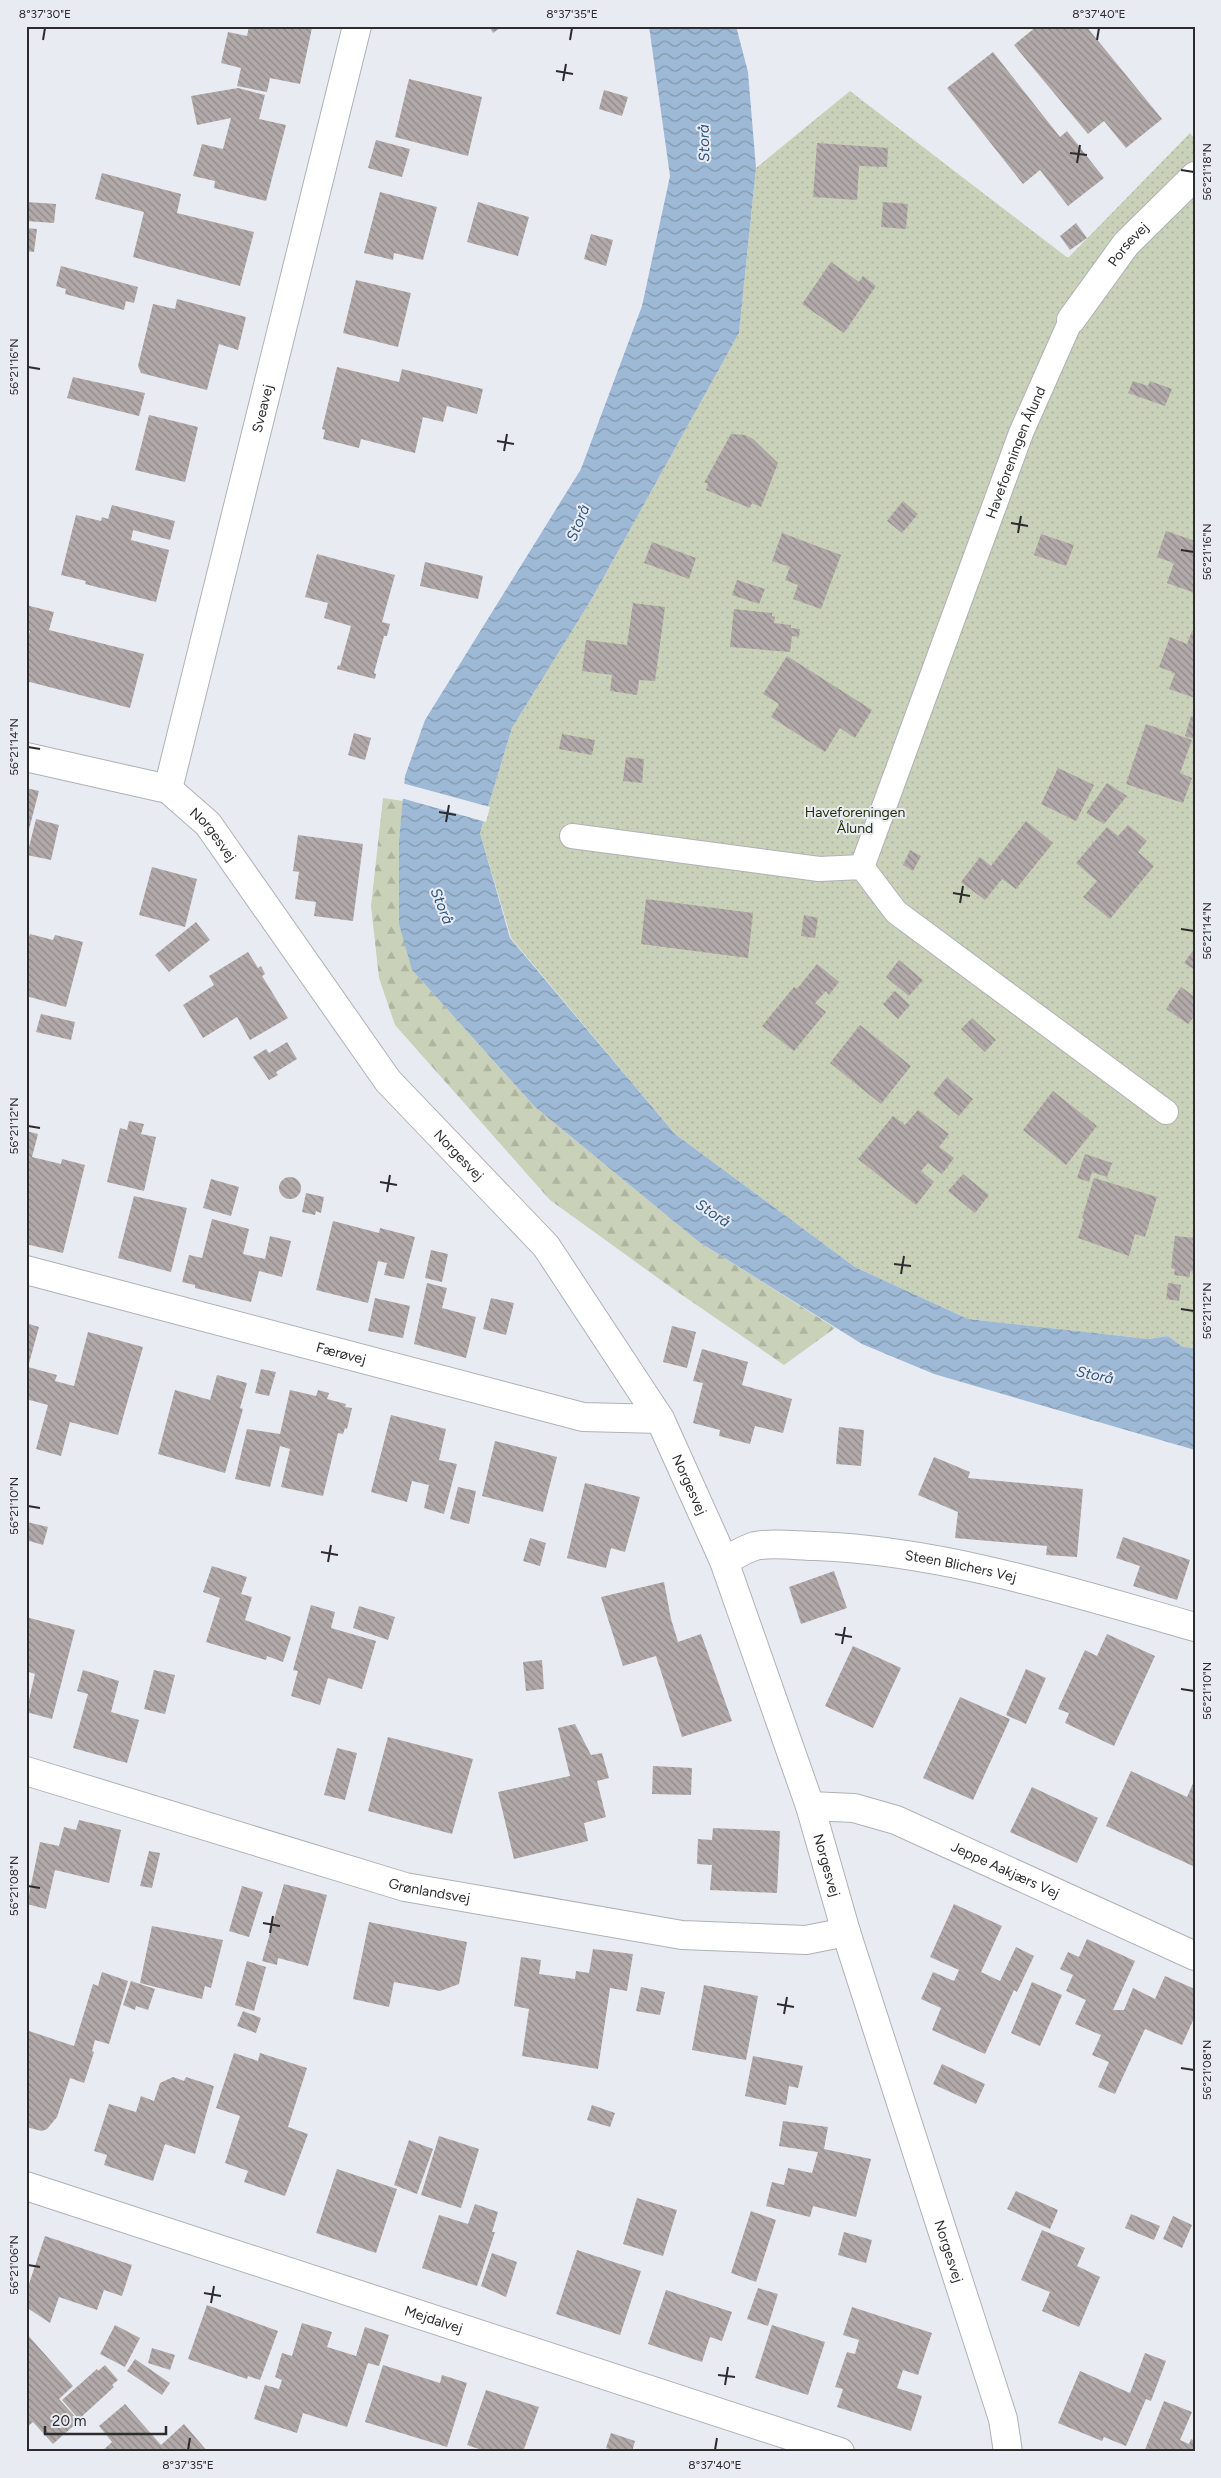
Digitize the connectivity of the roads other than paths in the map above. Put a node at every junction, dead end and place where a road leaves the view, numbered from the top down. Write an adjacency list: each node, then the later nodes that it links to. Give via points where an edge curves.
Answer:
1 (357, 26): 5 (street, Sveavej)
2 (1195, 176): 3 (street, Porsevej, via 1126,244)
3 (1071, 320): 7 (lane, Haveforeningen Ålund, via 1021,433)
4 (26, 756): 5 (street, Norgesvej)
5 (168, 789): 10 (street, Norgesvej, via 208,824 388,1081 546,1246)
6 (572, 836): 7 (lane, via 819,869)
7 (862, 867): 8 (lane, via 896,912)
8 (1166, 1112)
9 (26, 1270): 10 (street, Færøvej, via 583,1417)
10 (660, 1419): 11 (street, Norgesvej)
11 (724, 1561): 12 (street, Steen Blichers Vej, via 756,1546 851,1547 888,1551 964,1565); 14 (street, Norgesvej)
12 (1195, 1627)
13 (26, 1771): 15 (street, Grønlandsvej, via 405,1887 682,1935 806,1940)
14 (810, 1806): 15 (street, Norgesvej); 16 (street, Jeppe Aakjærs Vej, via 854,1808 896,1820)
15 (846, 1932): 19 (street, Norgesvej, via 1003,2419)
16 (1195, 1956)
17 (26, 2186): 18 (street, Mejdalvej)
18 (840, 2452)
19 (1008, 2452)

